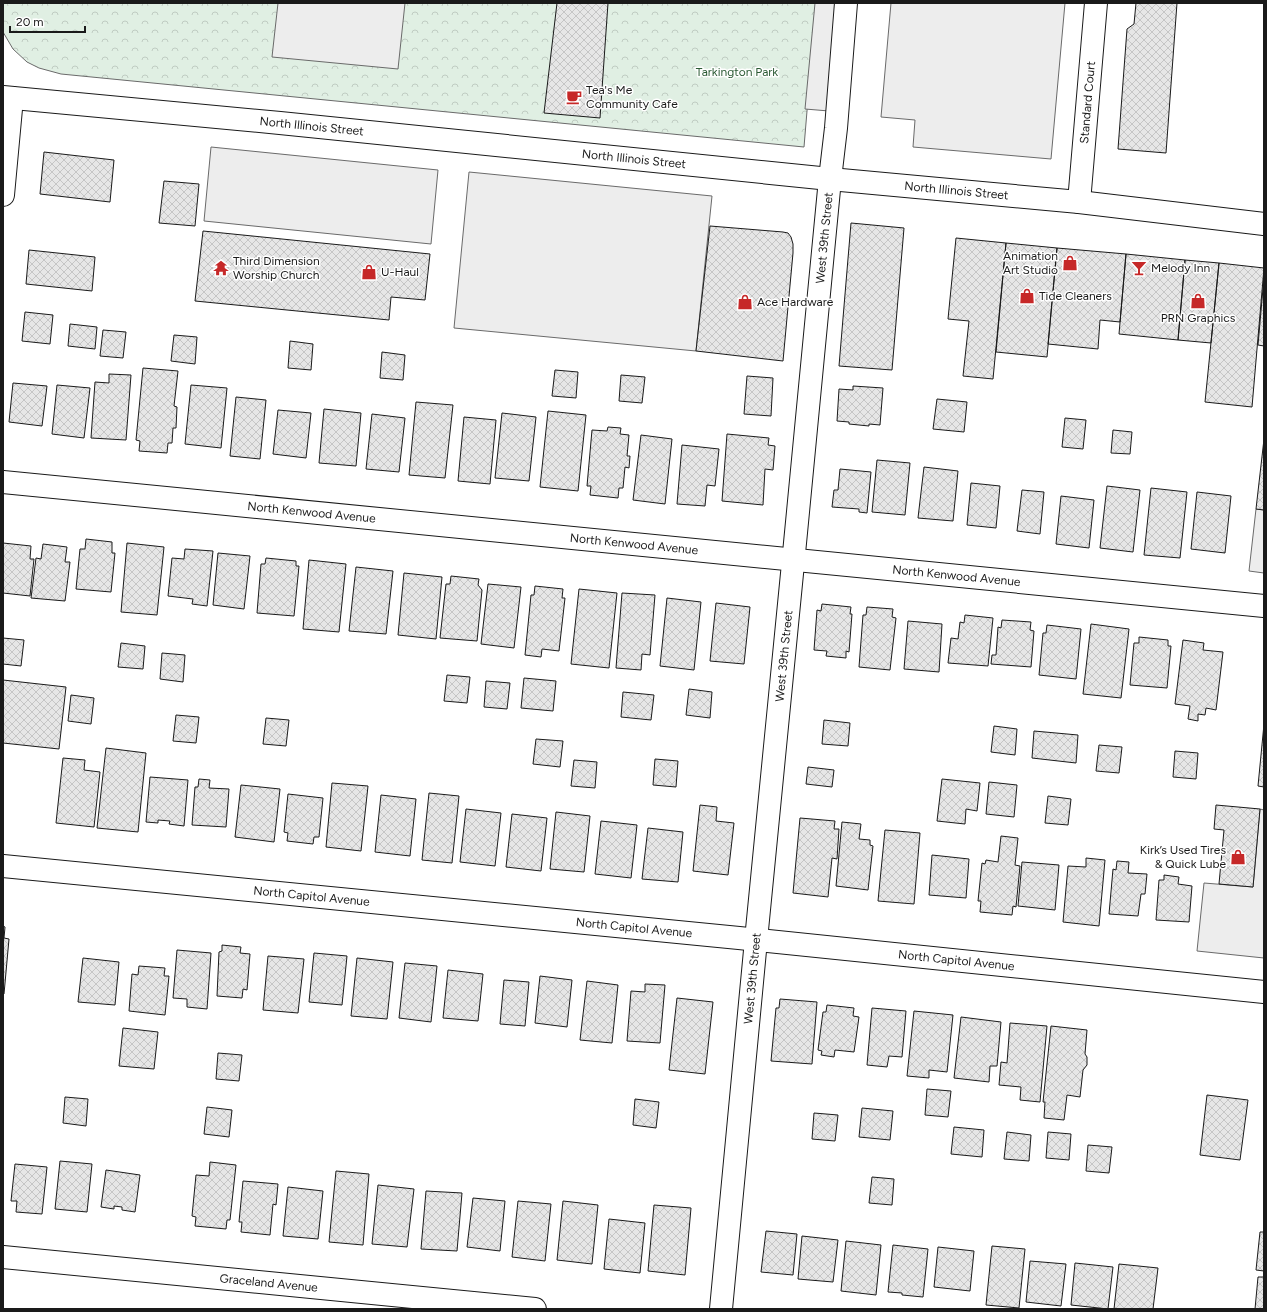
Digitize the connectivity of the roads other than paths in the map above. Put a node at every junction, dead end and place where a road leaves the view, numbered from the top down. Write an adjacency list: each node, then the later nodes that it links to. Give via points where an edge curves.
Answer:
1 (846, 3): 4 (street, West 39th Street)
2 (1096, 3): 6 (street, Standard Court)
3 (7, 97): 4 (street, North Illinois Street); 5 (street)
4 (830, 179): 6 (street, North Illinois Street); 9 (street, West 39th Street)
5 (3, 195)
6 (1079, 202): 7 (street, North Illinois Street)
7 (1264, 224)
8 (3, 482): 9 (street, North Kenwood Avenue)
9 (794, 560): 10 (street, North Kenwood Avenue); 12 (street, West 39th Street)
10 (1264, 606)
11 (3, 866): 12 (street, North Capitol Avenue)
12 (756, 940): 13 (street, North Capitol Avenue); 16 (street, West 39th Street)
13 (1264, 992)
14 (3, 1257): 15 (street, Graceland Avenue)
15 (535, 1309)
16 (721, 1309)

